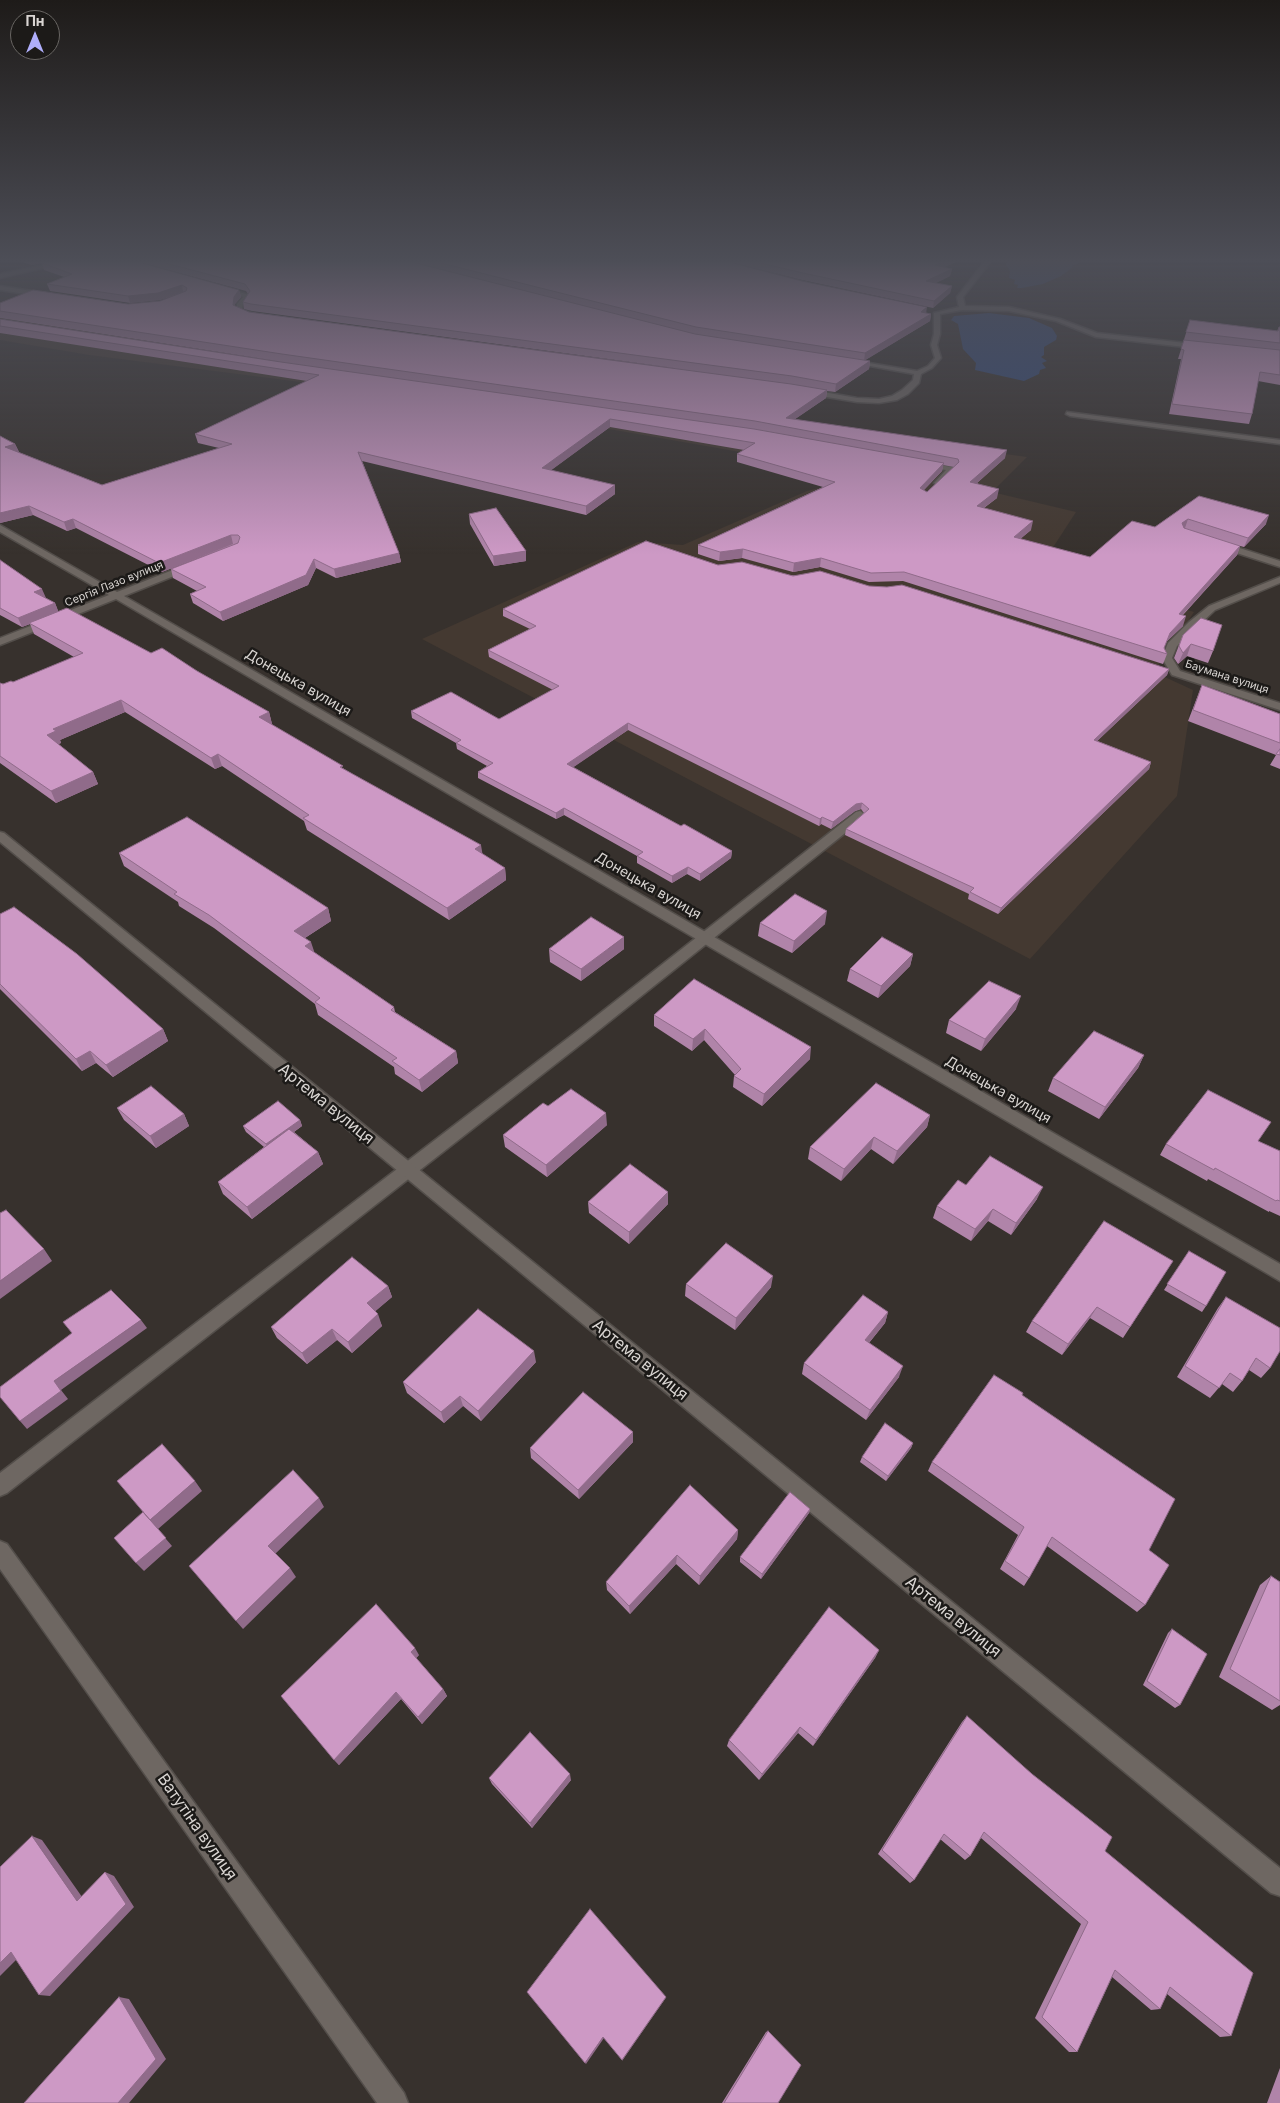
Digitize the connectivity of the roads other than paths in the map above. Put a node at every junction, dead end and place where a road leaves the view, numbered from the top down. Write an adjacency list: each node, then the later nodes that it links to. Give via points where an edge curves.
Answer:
1 (937, 359): 3 (street)
2 (842, 361): 3 (street)
3 (918, 373): 4 (street, via 916,381 905,392 879,401)
4 (800, 390)
5 (1070, 414): 6 (street)
6 (1280, 442)
7 (914, 462): 8 (street, via 952,469)
8 (931, 490)
9 (0, 528): 14 (street, Донецька вулиця)
10 (1210, 541): 12 (street)
11 (200, 563): 14 (street, Сергія Лазо вулиця)
12 (1280, 564)
13 (1280, 580): 17 (street, Баумана вулиця, via 1212,608 1193,624 1172,645 1167,658)
14 (117, 596): 15 (street, Сергія Лазо вулиця); 21 (street, Донецька вулиця)
15 (0, 642)
16 (1158, 667): 17 (street)
17 (1176, 673): 18 (street, Баумана вулиця)
18 (1280, 707)
19 (860, 816): 21 (street)
20 (0, 836): 22 (street, Артема вулиця)
21 (705, 938): 22 (street); 23 (street, Донецька вулиця)
22 (407, 1170): 24 (street); 26 (street, Артема вулиця)
23 (1280, 1273)
24 (0, 1486)
25 (0, 1551): 27 (street, Ватутіна вулиця)
26 (1280, 1884)
27 (394, 2103)

